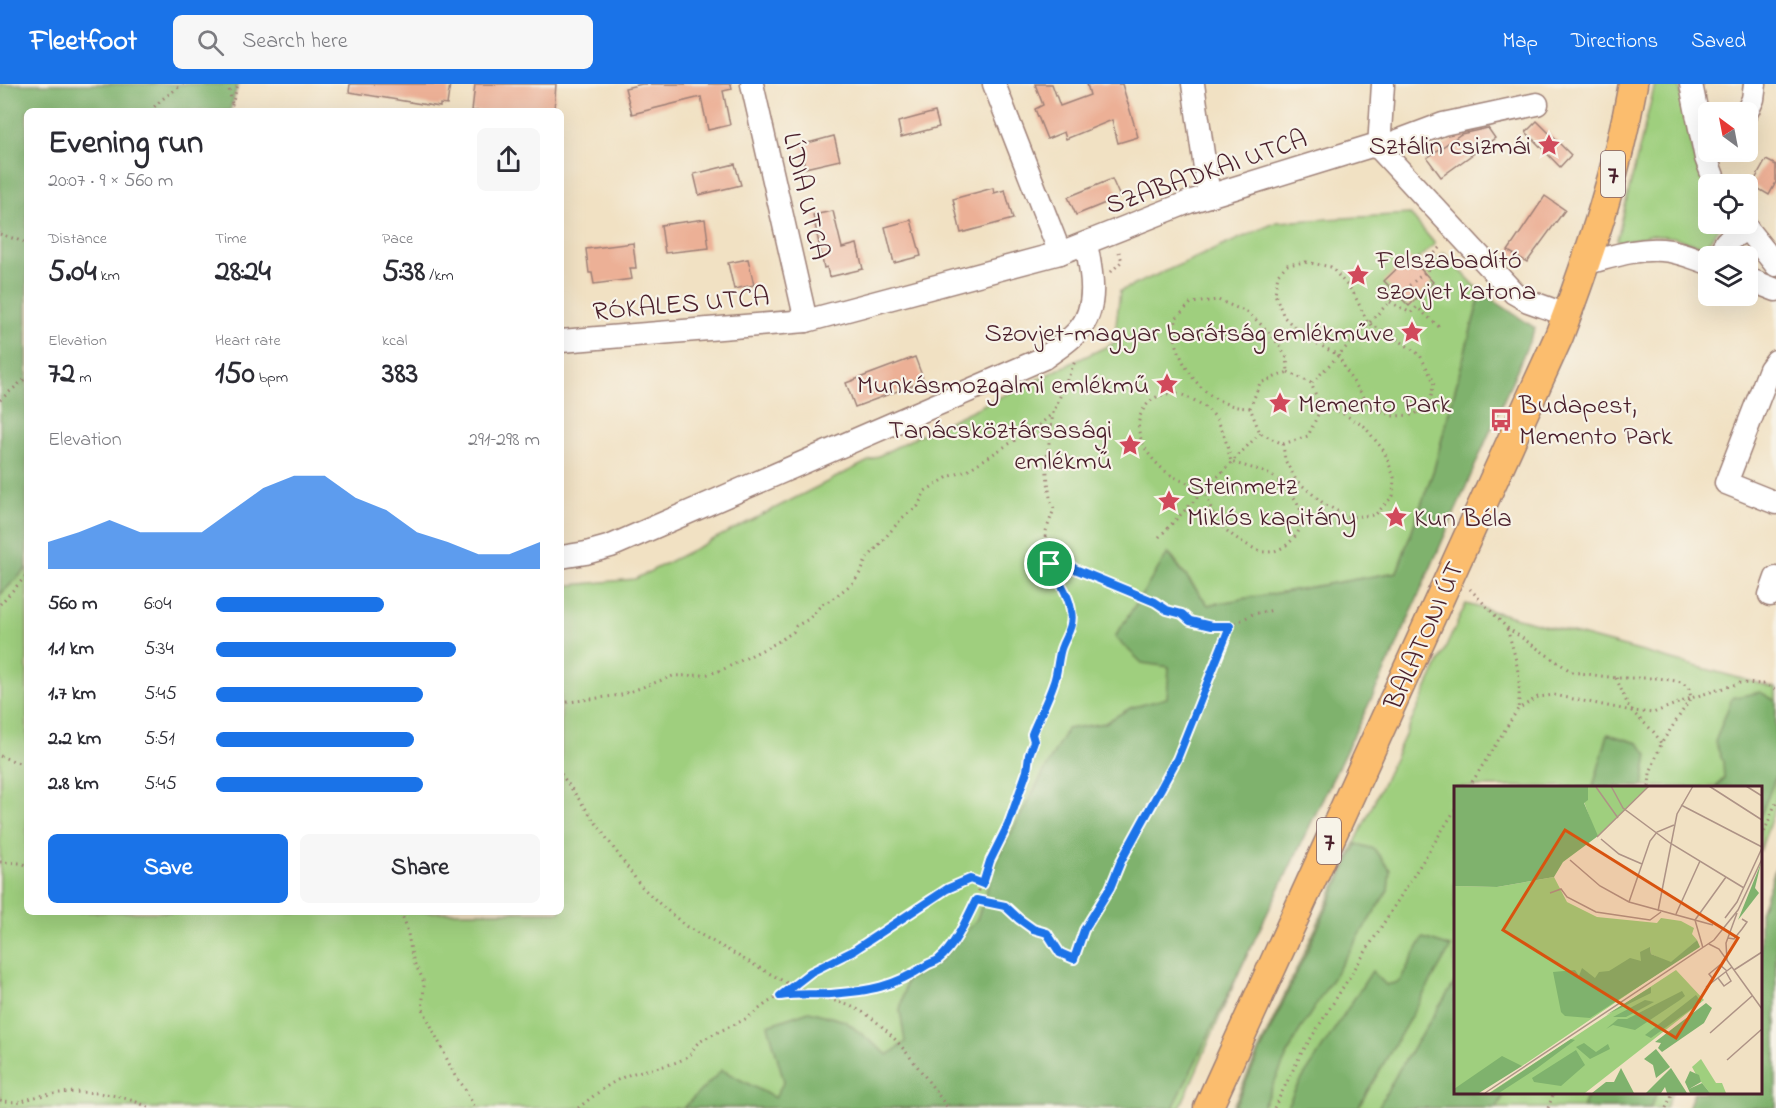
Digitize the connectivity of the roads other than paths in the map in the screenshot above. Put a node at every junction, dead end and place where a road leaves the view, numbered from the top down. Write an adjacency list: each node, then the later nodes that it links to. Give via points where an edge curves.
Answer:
1 (752, 84): 24 (street, LÍDIA UTCA)
2 (994, 84): 17 (street)
3 (1193, 84): 12 (street)
4 (1383, 84): 11 (street)
5 (1633, 84): 19 (main road, BALATONI ÚT / 7, via 1610,189)
6 (1691, 84): 10 (street)
7 (1755, 84): 8 (street)
8 (1751, 102)
9 (1537, 104): 11 (street, SZABADKAI UTCA, via 1443,123)
10 (1698, 107)
11 (1379, 148): 12 (street, SZABADKAI UTCA, via 1371,146); 23 (street, via 1514,293)
12 (1209, 196): 15 (street, SZABADKAI UTCA)
13 (1736, 234): 16 (street)
14 (1751, 234): 20 (street)
15 (1086, 244): 17 (street, SZABADKAI UTCA); 28 (street, via 1093,288 1089,310 1080,330 1044,358 611,546)
16 (1724, 246)
17 (1060, 253): 24 (street, SZABADKAI UTCA)
18 (1698, 259): 19 (street, via 1663,250 1626,253)
19 (1587, 263): 23 (main road, BALATONI ÚT / 7)
20 (1776, 265)
21 (1758, 283): 22 (street)
22 (1776, 290)
23 (1567, 315): 29 (main road, BALATONI ÚT / 7)
24 (806, 321): 25 (street, RÓKALES UTCA)
25 (564, 340)
26 (1776, 361): 27 (street, via 1726,483)
27 (1776, 503)
28 (564, 557)
29 (1208, 1108)

